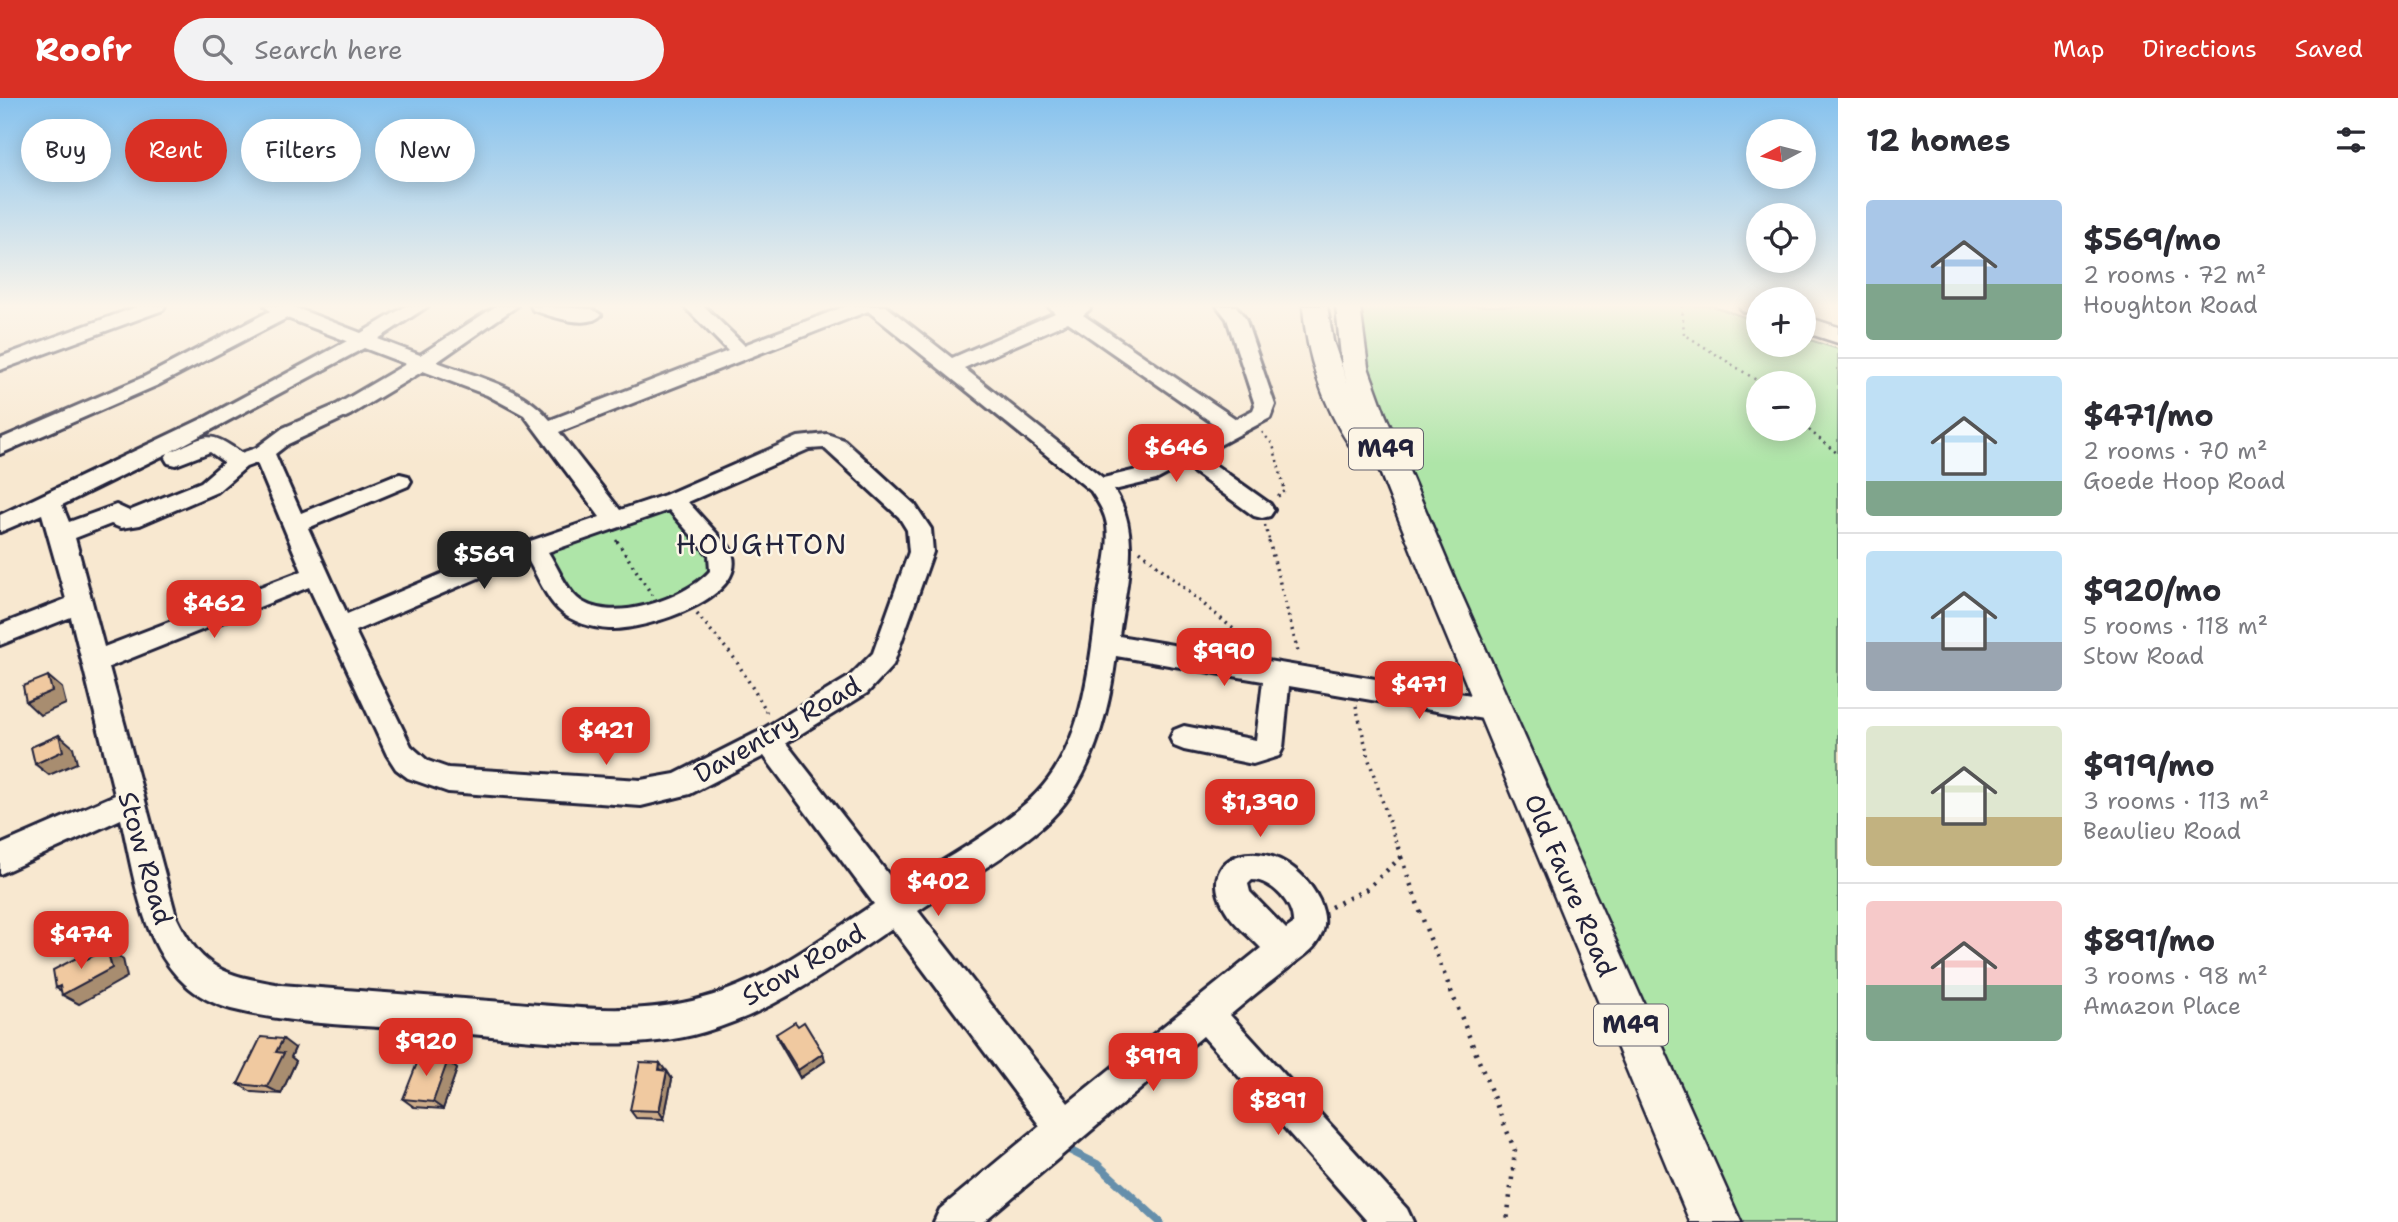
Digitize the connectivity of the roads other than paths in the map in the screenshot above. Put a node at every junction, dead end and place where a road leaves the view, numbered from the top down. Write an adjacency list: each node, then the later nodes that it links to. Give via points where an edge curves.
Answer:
1 (195, 358): 16 (street)
2 (329, 358): 23 (street)
3 (409, 358): 12 (street)
4 (432, 358): 12 (street)
5 (727, 358): 15 (street)
6 (941, 358): 13 (street, Stow Road)
7 (966, 358): 13 (street)
8 (1140, 358): 14 (street)
9 (1249, 358): 14 (street, via 1265,405 1263,413)
10 (1324, 358): 32 (main road, Old Faure Road / M49, via 1347,416)
11 (1354, 358): 32 (main road, Old Faure Road / M49, via 1371,414)
12 (424, 364): 15 (street, via 519,403); 17 (street, via 340,412 284,436)
13 (951, 366): 21 (street, Stow Road)
14 (1244, 424): 18 (street)
15 (546, 429): 28 (street)
16 (0, 447)
17 (264, 453): 19 (street); 27 (street, Daventry Road)
18 (1186, 455): 21 (street, via 1148,475); 25 (street)
19 (238, 462): 24 (street, via 217,444 207,443); 24 (street, via 209,487 132,519 121,520)
20 (400, 481): 27 (street)
21 (1099, 486): 36 (street, Stow Road, via 1112,506 1119,536)
22 (673, 500): 28 (street, Daventry Road); 30 (street, via 720,553 723,565 709,587 639,618 583,614 567,603); 41 (street, Daventry Road, via 806,442 827,441 907,511 919,529 921,552 884,658 859,685)
23 (49, 501): 26 (street); 29 (street, Stow Road)
24 (113, 501): 29 (street)
25 (1262, 510)
26 (0, 524)
27 (295, 524): 31 (street, Daventry Road)
28 (612, 525): 30 (street, Daventry Road)
29 (62, 534): 33 (street, Stow Road)
30 (533, 548): 34 (street, Daventry Road)
31 (316, 575): 34 (street, Daventry Road); 37 (street)
32 (1442, 587): 39 (main road, Old Faure Road / M49)
33 (78, 604): 35 (street); 37 (street, Stow Road)
34 (340, 627): 41 (street, Daventry Road, via 402,756 417,770 437,778 653,792 680,785)
35 (0, 635)
36 (1105, 644): 38 (street); 44 (street, Stow Road, via 1085,734 1052,797 1007,836)
37 (94, 662): 42 (street, Stow Road)
38 (1277, 673): 39 (street); 40 (street, via 1269,748 1253,752)
39 (1495, 710): 50 (main road, Old Faure Road / M49)
40 (1184, 738)
41 (768, 740): 44 (street)
42 (129, 802): 43 (street); 44 (street, Stow Road, via 161,918 177,953 198,975 229,992 281,1002 600,1026 662,1025 753,998)
43 (0, 860)
44 (897, 908): 47 (street)
45 (1285, 950): 45 (street, via 1304,935 1310,923 1306,903 1269,868 1251,865 1237,872 1232,886 1237,901); 46 (street)
46 (1205, 1013): 47 (street); 49 (street)
47 (1065, 1129): 48 (street)
48 (970, 1217)
49 (1394, 1222)
50 (1716, 1222)

